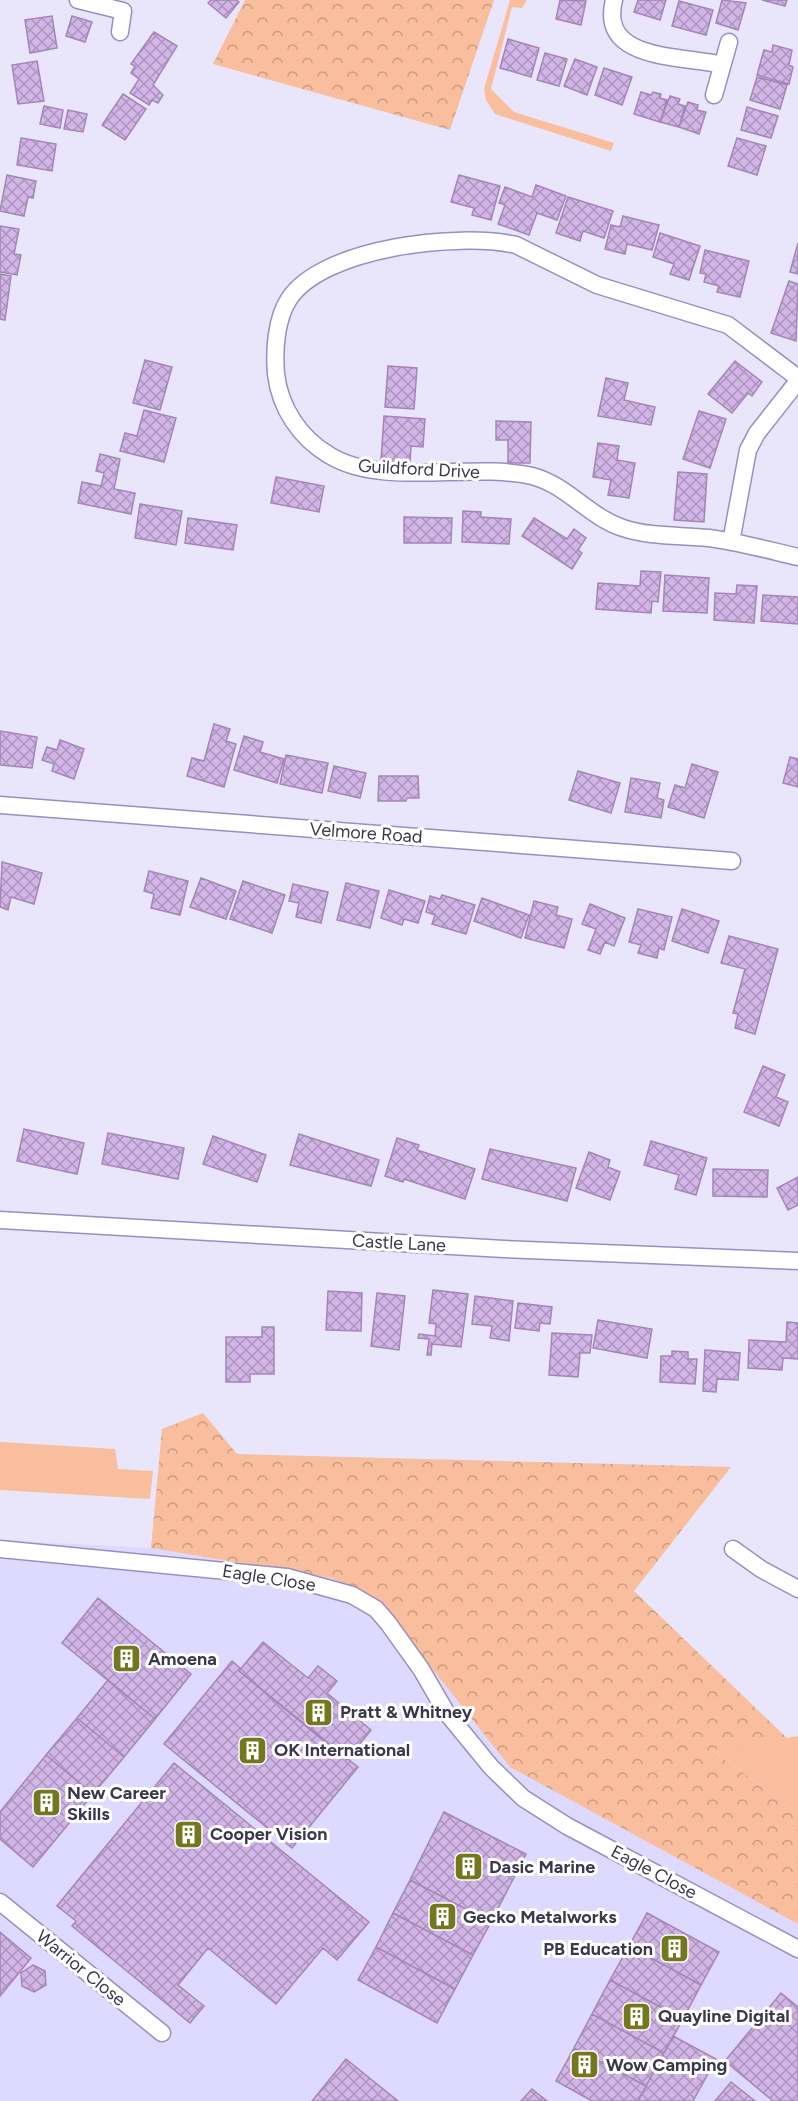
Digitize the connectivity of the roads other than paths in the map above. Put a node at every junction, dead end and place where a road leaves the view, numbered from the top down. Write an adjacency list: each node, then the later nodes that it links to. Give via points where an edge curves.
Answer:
1 (78, 0): 3 (street, via 123,11)
2 (614, 0): 5 (street, via 616,26 621,36 638,50)
3 (120, 32)
4 (729, 42): 5 (street)
5 (722, 65): 6 (street)
6 (714, 95)
7 (798, 380): 8 (street, via 748,450); 8 (street, Guildford Drive, via 728,326 614,291 502,242 417,245 337,263 305,282 288,300 283,312 275,363 280,393 286,410 303,434 328,455 376,470 531,476 560,488 622,528)
8 (731, 542): 9 (street, Guildford Drive)
9 (798, 557)
10 (0, 805): 11 (street, Velmore Road)
11 (732, 861)
12 (0, 1220): 13 (street, Castle Lane, via 504,1249)
13 (798, 1261)
14 (0, 1549): 18 (street, Eagle Close, via 287,1577 352,1594 376,1609 388,1623 446,1712 491,1767 524,1798 567,1826)
15 (732, 1549): 16 (street)
16 (798, 1589)
17 (0, 1902): 19 (street, Warrior Close)
18 (798, 1949)
19 (162, 2033)

